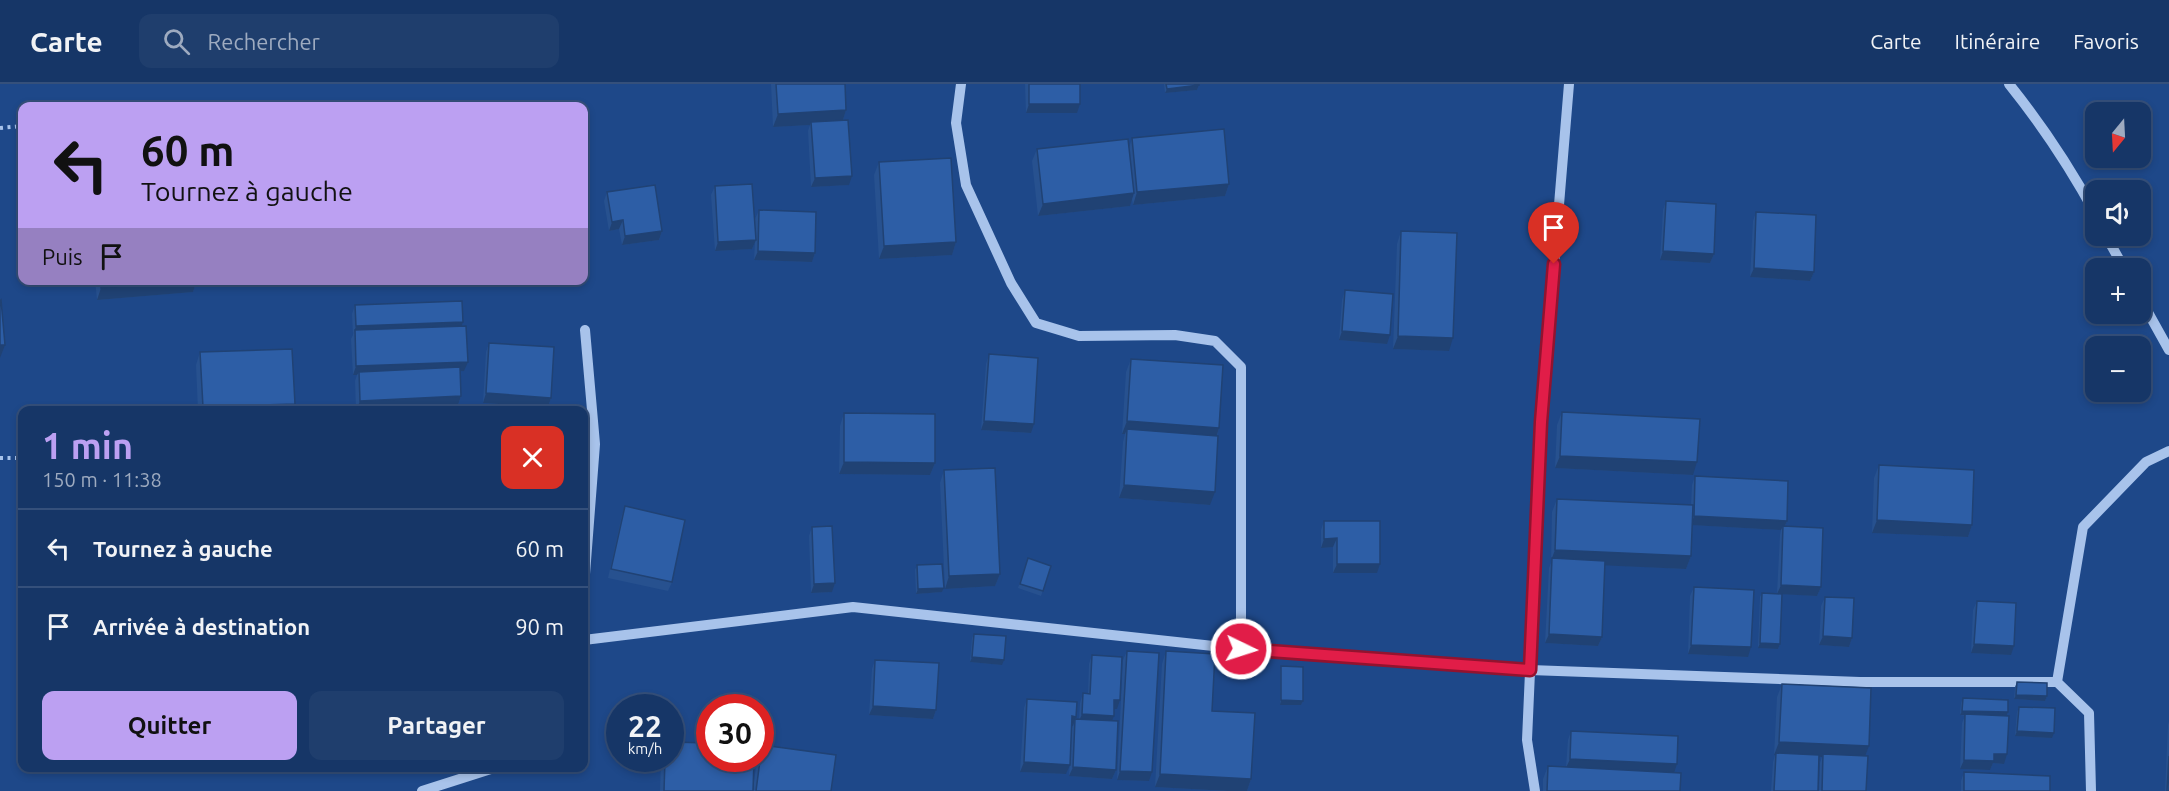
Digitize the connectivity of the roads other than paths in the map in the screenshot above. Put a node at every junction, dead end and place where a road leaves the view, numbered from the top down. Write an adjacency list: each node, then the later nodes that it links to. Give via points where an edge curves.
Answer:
1 (961, 84): 11 (street, via 956,123 966,185 1011,283 1036,323 1079,336 1175,335 1215,341 1241,367)
2 (1569, 84): 12 (street, via 1541,422)
3 (2009, 84): 4 (street)
4 (2085, 195)
5 (2151, 318): 7 (street)
6 (585, 330): 9 (street, via 595,444)
7 (2169, 350)
8 (2169, 451): 13 (street, via 2146,462 2083,527)
9 (588, 534)
10 (588, 640): 11 (street, via 853,607)
11 (1241, 649): 12 (street)
12 (1530, 670): 13 (street, via 1860,682); 16 (street, via 1527,740)
13 (2057, 682): 17 (street, via 2089,713)
14 (481, 772): 15 (street)
15 (422, 791)
16 (1536, 791)
17 (2091, 791)

